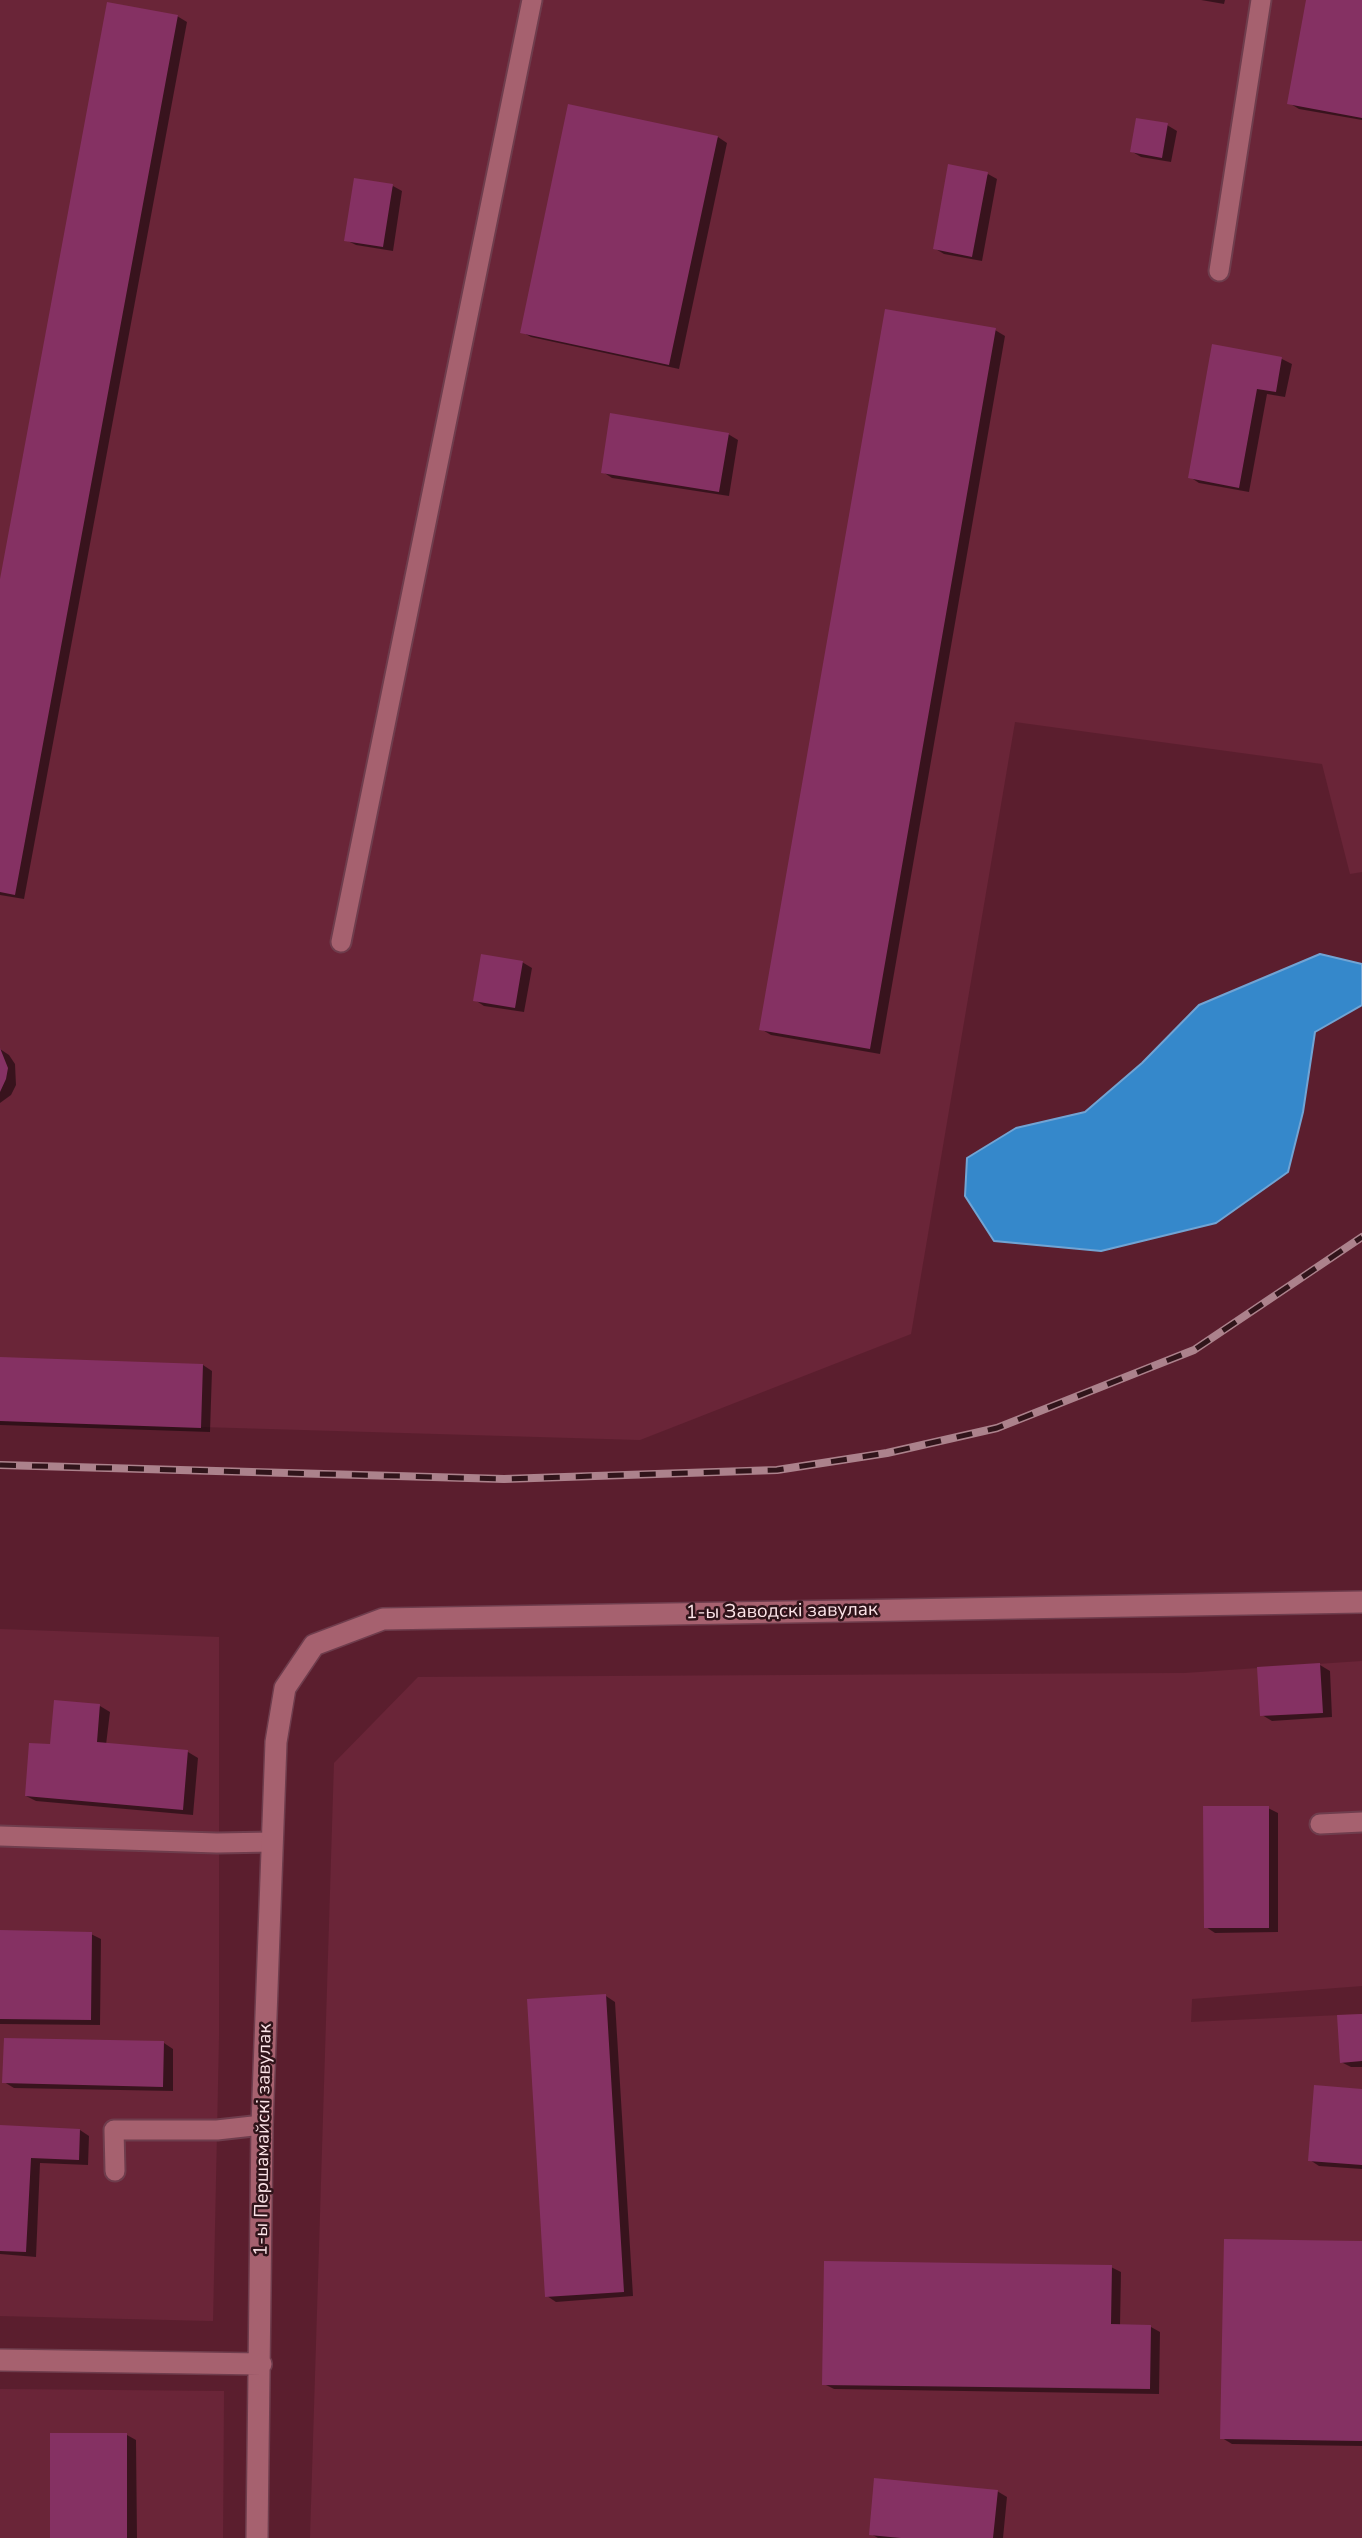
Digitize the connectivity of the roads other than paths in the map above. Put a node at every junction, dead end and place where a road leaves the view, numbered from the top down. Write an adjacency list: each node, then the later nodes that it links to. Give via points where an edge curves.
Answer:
1 (532, 0): 4 (lane)
2 (1261, 0): 3 (lane)
3 (1219, 271)
4 (341, 942)
5 (1362, 1602): 6 (street, 1-ы Заводскі завулак, via 383,1619 314,1645 285,1688)
6 (275, 1742): 10 (street, 1-ы Першамайскі завулак)
7 (1362, 1822): 8 (lane)
8 (1320, 1824)
9 (0, 1836): 10 (lane)
10 (272, 1842): 11 (street, 1-ы Першамайскі завулак)
11 (262, 2125): 12 (lane, via 114,2130); 14 (street, 1-ы Першамайскі завулак)
12 (115, 2171)
13 (0, 2360): 14 (street)
14 (261, 2364): 15 (street, 1-ы Першамайскі завулак)
15 (257, 2538)

